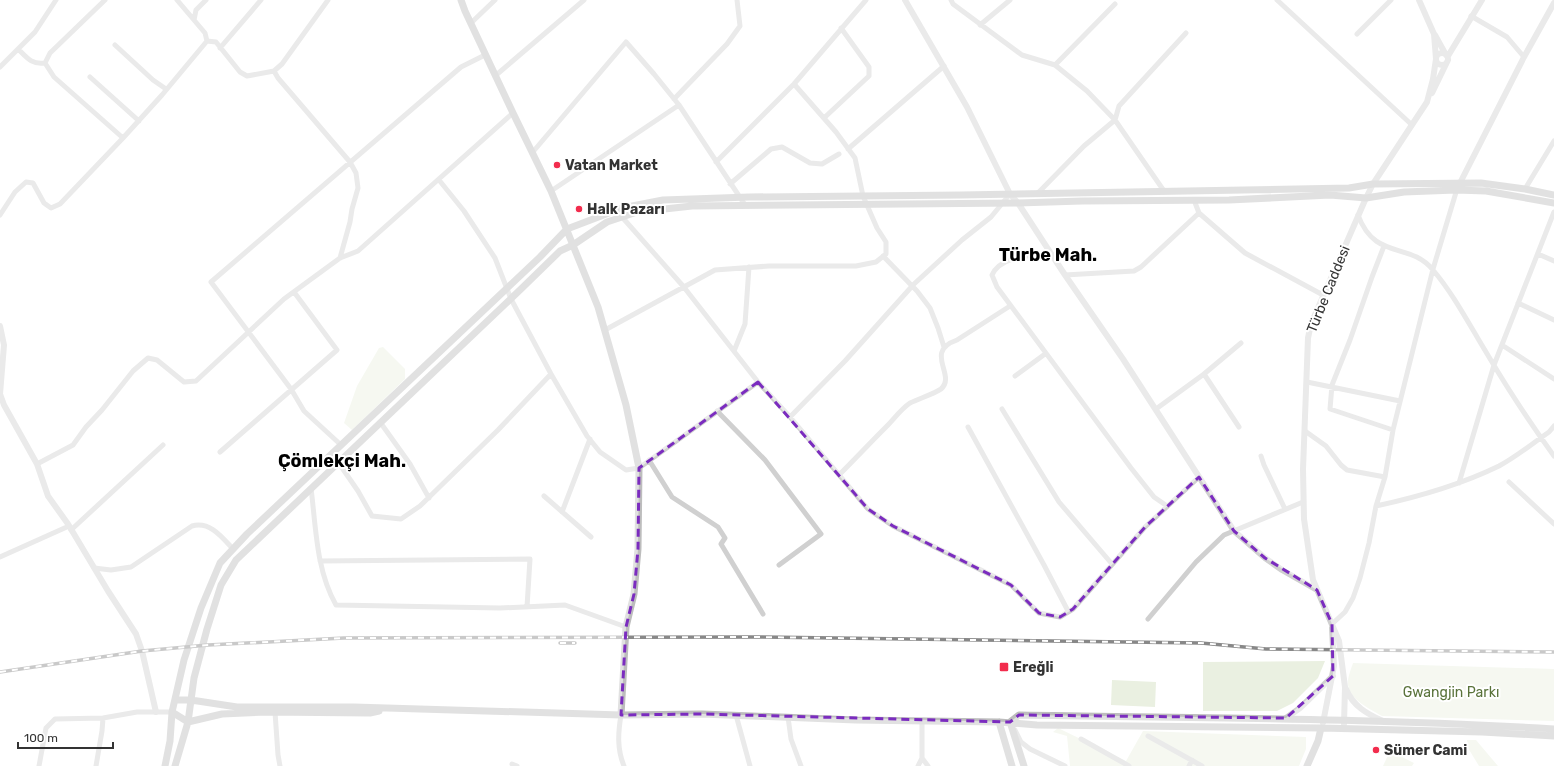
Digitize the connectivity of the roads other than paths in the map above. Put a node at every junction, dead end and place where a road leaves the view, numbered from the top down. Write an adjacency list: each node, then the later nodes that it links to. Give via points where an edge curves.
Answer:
1 (56, 0): 32 (street, via 35,32)
2 (105, 0): 37 (street, via 50,53)
3 (177, 0): 22 (street)
4 (206, 0): 22 (street, via 196,10)
5 (261, 0): 31 (street)
6 (328, 0): 41 (street, via 282,64)
7 (461, 0): 23 (main road)
8 (495, 0): 23 (street)
9 (584, 0): 42 (street)
10 (737, 0): 46 (street, via 740,26 727,44)
11 (866, 0): 25 (street)
12 (905, 0): 39 (street)
13 (951, 0): 24 (street)
14 (1010, 0): 24 (street)
15 (1277, 0): 53 (street)
16 (1391, 0): 27 (street)
17 (1419, 0): 28 (street, Türbe Caddesi)
18 (1482, 0): 21 (street)
19 (1554, 3): 35 (street)
20 (1115, 4): 38 (street)
21 (1471, 16): 34 (street); 35 (street, via 1507,37)
22 (194, 20): 29 (street, via 205,33)
23 (471, 23): 33 (main road)
24 (980, 25): 38 (street, via 1022,56)
25 (842, 28): 44 (street); 50 (street, via 869,67 869,76)
26 (1186, 33): 51 (street, via 1119,106)
27 (1357, 34)
28 (1434, 34): 34 (street); 36 (street, Türbe Caddesi)
29 (207, 41): 31 (street, via 216,42); 45 (street)
30 (115, 45): 45 (street)
31 (220, 48): 41 (street, via 240,72 247,76)
32 (18, 49): 37 (street, via 29,60 38,64); 40 (street)
33 (485, 55): 42 (main road); 59 (street, via 461,67)
34 (1447, 57): 36 (street, via 1441,53); 36 (street, via 1446,64 1442,65 1438,64); 47 (street)
35 (1524, 57): 62 (street)
36 (1436, 59): 47 (street, Türbe Caddesi)
37 (46, 63): 54 (street, via 54,77)
38 (1055, 65): 51 (street, via 1087,91)
39 (944, 66): 56 (street); 69 (street)
40 (0, 67)
41 (274, 71): 59 (street)
42 (495, 76): 49 (main road)
43 (90, 77): 52 (street)
44 (794, 84): 50 (street); 60 (street)
45 (166, 89): 52 (street)
46 (674, 99): 48 (street); 57 (street, via 626,42)
47 (1427, 102): 53 (street, Türbe Caddesi)
48 (679, 105): 60 (street); 67 (street)
49 (513, 114): 57 (main road); 61 (street)
50 (824, 118): 56 (street)
51 (1115, 120): 68 (street); 70 (street, via 1084,146)
52 (139, 121): 54 (street)
53 (1412, 125): 64 (street, Türbe Caddesi)
54 (123, 138): 83 (street, via 60,204 51,208 44,204 33,183 26,182 15,192)
55 (1554, 141): 65 (street)
56 (848, 149): 72 (street, via 855,158)
57 (532, 153): 67 (main road)
58 (839, 154): 63 (street, via 822,164 810,162 782,147 771,149)
59 (350, 162): 92 (street, via 356,173 358,188); 108 (street, via 211,282)
60 (716, 162): 63 (street)
61 (439, 180): 92 (street, via 358,251); 99 (street, via 464,210 495,258)
62 (1460, 183): 64 (main road); 65 (main road, via 1482,183); 66 (street)
63 (730, 184): 73 (street)
64 (1373, 184): 68 (main road, via 1349,188); 74 (street, Türbe Caddesi)
65 (1525, 189): 71 (main road)
66 (1456, 190): 74 (main road, via 1404,192); 78 (main road, via 1486,191); 95 (street)
67 (552, 191): 86 (main road)
68 (1164, 191): 70 (main road)
69 (1010, 194): 70 (main road); 72 (main road); 76 (street); 77 (street)
70 (1037, 194)
71 (1554, 195)
72 (863, 196): 73 (main road); 79 (street)
73 (739, 197): 80 (street); 86 (main road, via 663,200 622,208)
74 (1366, 198): 75 (main road, via 1330,195); 84 (street, Türbe Caddesi)
75 (1194, 200): 77 (main road); 82 (street)
76 (1004, 203): 77 (main road); 79 (main road); 98 (street)
77 (1018, 203): 89 (street)
78 (1554, 203)
79 (866, 204): 80 (main road); 91 (street, via 886,242 886,254)
80 (745, 205): 85 (main road, via 692,206 637,212)
81 (1554, 212): 90 (street)
82 (1198, 213): 96 (street, via 1134,271); 101 (street, via 1245,253)
83 (0, 215)
84 (1358, 215): 88 (street, via 1366,232 1374,241); 101 (street, Türbe Caddesi)
85 (622, 217): 87 (main road, via 607,222); 97 (street)
86 (567, 229): 87 (main road); 99 (main road)
87 (573, 245): 102 (main road, via 560,250); 107 (main road)
88 (1384, 246): 95 (street, via 1424,261); 122 (street)
89 (1050, 253): 96 (street); 104 (street, via 1010,260 995,268 992,275)
90 (1538, 254): 93 (street); 103 (street)
91 (883, 256): 94 (street, via 876,262 856,266); 98 (street)
92 (340, 258): 100 (street)
93 (1554, 261)
94 (749, 267): 97 (street, via 715,270); 112 (street, via 745,324)
95 (1433, 269): 114 (street); 124 (street)
96 (1065, 275): 127 (street)
97 (683, 286): 107 (street); 112 (street)
98 (912, 287): 111 (street, via 930,308); 129 (street)
99 (506, 289): 102 (street); 139 (main road)
100 (294, 292): 108 (street); 123 (street, via 337,350)
101 (1323, 295): 121 (street, Türbe Caddesi, via 1309,331)
102 (510, 298): 115 (street); 130 (main road)
103 (1518, 303): 105 (street); 110 (street)
104 (1010, 306): 111 (street); 113 (street)
105 (1554, 320)
106 (0, 326): 117 (street, via 4,345)
107 (605, 330): 146 (main road, via 626,405)
108 (248, 332): 123 (street); 145 (street, via 196,381 184,382 157,360 148,358 133,371 73,445)
109 (1241, 343): 116 (street)
110 (1502, 344): 114 (street); 119 (street)
111 (944, 347): 147 (street, via 941,352 945,378 941,389 910,404)
112 (734, 351): 120 (street)
113 (1045, 354): 118 (street); 156 (street, via 1154,497)
114 (1494, 365): 136 (street); 151 (street)
115 (551, 374): 137 (street); 154 (street)
116 (1204, 374): 127 (street); 133 (street)
117 (1, 375): 125 (street)
118 (1015, 376)
119 (1554, 378)
120 (758, 382): 128 (street); 129 (street)
121 (1307, 382): 122 (street); 134 (street, Türbe Caddesi)
122 (1332, 388): 124 (street); 135 (street, via 1330,409)
123 (291, 390): 139 (street, via 304,411); 140 (street)
124 (1400, 402): 135 (street)
125 (2, 406): 145 (street)
126 (1002, 408): 167 (street, via 1059,502)
127 (1156, 410): 148 (street)
128 (717, 412): 143 (street); 168 (street, via 765,460 821,534)
129 (790, 417): 147 (street)
130 (380, 422): 144 (main road); 154 (street, via 410,464)
131 (1554, 426): 136 (street)
132 (968, 427): 172 (street)
133 (1239, 427)
134 (1305, 430): 149 (street, via 1326,446 1347,470); 155 (street, Türbe Caddesi)
135 (1393, 430): 149 (street)
136 (1541, 438): 142 (street); 151 (street, via 1500,466)
137 (590, 439): 146 (street, via 600,452 626,470); 159 (street)
138 (163, 445): 161 (street)
139 (341, 445): 164 (main road)
140 (220, 452)
141 (1261, 456): 158 (street)
142 (1554, 456)
143 (648, 460): 146 (street); 173 (street, via 672,497 718,527 725,538 721,544)
144 (338, 462): 152 (main road); 154 (street, via 372,516 401,519)
145 (37, 464): 161 (street, via 48,496)
146 (638, 468): 176 (main road, via 638,549 634,594)
147 (839, 475): 172 (street, via 868,509 894,526 1011,585 1039,613 1060,616)
148 (1199, 477): 156 (street); 162 (street)
149 (1385, 477): 157 (street)
150 (1509, 482): 160 (street)
151 (1459, 483): 157 (street)
152 (311, 488): 166 (street); 180 (main road, via 236,560 221,585 198,656)
153 (544, 496): 159 (street)
154 (429, 498)
155 (1303, 502): 158 (street); 170 (street, Türbe Caddesi, via 1310,566)
156 (1167, 506): 167 (street)
157 (1376, 506): 175 (street, via 1369,543 1353,598 1345,612)
158 (1285, 509): 162 (street)
159 (562, 512): 163 (street)
160 (1554, 524)
161 (70, 528): 165 (street); 169 (street)
162 (1234, 531): 170 (street, via 1265,558); 174 (street, via 1224,535 1196,562)
163 (591, 537)
164 (233, 549): 169 (street, via 218,532 200,524 192,526 131,568); 179 (main road, via 220,563 201,608 184,660)
165 (0, 557)
166 (320, 561): 171 (street, via 328,591 336,605); 171 (street, via 530,559)
167 (1112, 564): 172 (street, via 1073,609)
168 (779, 565)
169 (94, 568): 182 (street, via 136,634)
170 (1317, 590): 175 (street, Türbe Caddesi)
171 (527, 607): 176 (street, via 565,605)
172 (1068, 611)
173 (763, 614)
174 (1148, 619)
175 (1332, 624): 177 (street, Türbe Caddesi); 178 (street, Türbe Caddesi, via 1339,641)
176 (626, 627): 185 (main road)
177 (1333, 676): 189 (street); 190 (street, Türbe Caddesi)
178 (1344, 687): 191 (street, Türbe Caddesi); 193 (street, Türbe Caddesi, via 1351,701 1367,714)
179 (175, 700): 180 (main road); 183 (main road)
180 (191, 700): 181 (main road, via 237,707); 194 (main road)
181 (385, 709): 184 (main road, via 370,713); 185 (main road)
182 (156, 712): 183 (street); 188 (street, via 137,712)
183 (172, 712): 194 (main road); 208 (main road)
184 (275, 712): 194 (main road, via 222,714); 209 (street)
185 (621, 715): 186 (main road); 210 (street, via 617,736)
186 (736, 715): 187 (main road); 211 (street)
187 (788, 717): 192 (main road); 212 (street, via 791,739)
188 (102, 718): 206 (street, via 55,719 46,728); 207 (street)
189 (1286, 718): 190 (main road); 196 (main road, via 1019,715)
190 (1324, 719): 191 (main road); 197 (street, Türbe Caddesi)
191 (1344, 720): 193 (main road); 198 (street, Türbe Caddesi)
192 (922, 721): 195 (main road); 203 (street)
193 (1383, 721): 199 (main road)
194 (188, 722): 205 (main road)
195 (999, 722): 196 (main road); 215 (main road)
196 (1010, 722): 197 (main road, via 1037,725); 216 (main road); 217 (street, via 1021,742)
197 (1321, 728): 198 (main road); 221 (main road, via 1318,742)
198 (1343, 728): 201 (main road)
199 (1554, 729)
200 (1148, 736): 204 (street)
201 (1554, 736)
202 (1081, 739): 218 (street)
203 (922, 758): 213 (street); 214 (street)
204 (1192, 760): 219 (street); 220 (street)
205 (177, 764)
206 (39, 766)
207 (96, 766)
208 (165, 766)
209 (280, 766)
210 (624, 766)
211 (750, 766)
212 (801, 766)
213 (918, 766)
214 (928, 766)
215 (1012, 766)
216 (1024, 766)
217 (1065, 766)
218 (1129, 766)
219 (1188, 766)
220 (1202, 766)
221 (1307, 766)

